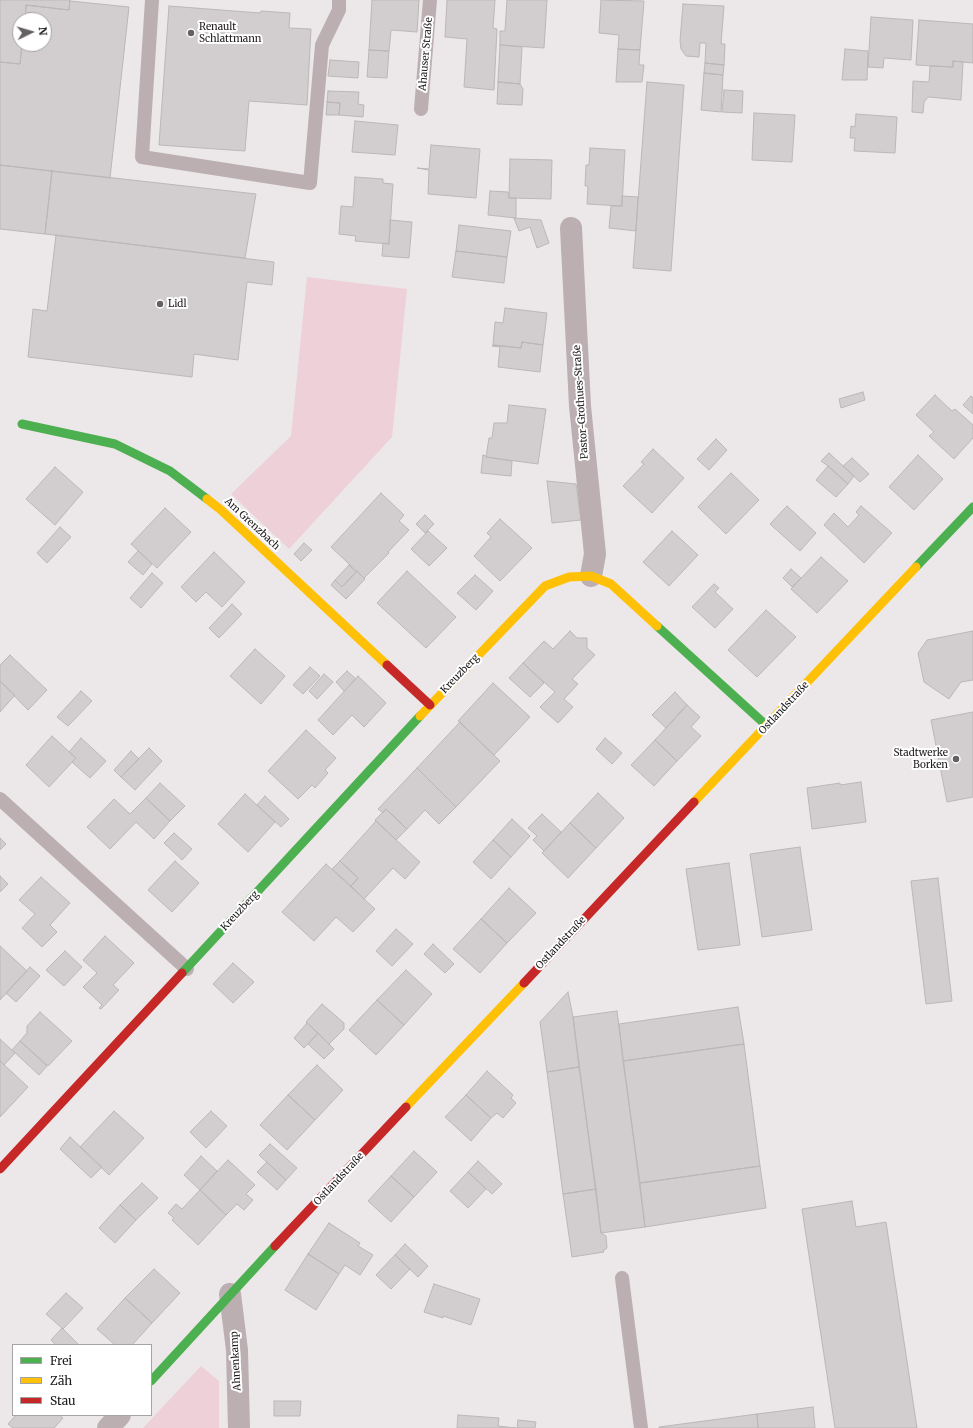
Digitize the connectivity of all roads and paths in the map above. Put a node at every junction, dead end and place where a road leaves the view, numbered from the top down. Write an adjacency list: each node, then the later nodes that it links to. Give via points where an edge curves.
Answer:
1 (152, 0): 2 (lane, via 142,157 310,183 322,45 339,10)
2 (339, 0)
3 (430, 0): 4 (lane, Ahauser Straße)
4 (421, 109)
5 (571, 228): 8 (street, Pastor-Grothues-Straße, via 580,406 595,554)
6 (22, 424): 9 (street, Am Grenzbach, via 115,444 170,471 221,510)
7 (973, 507): 10 (street, Ostlandstraße)
8 (591, 576): 9 (street, Kreuzberg, via 569,577 545,586); 10 (street, Kreuzberg, via 611,584)
9 (430, 705): 12 (street, Kreuzberg)
10 (767, 726): 15 (street, Ostlandstraße)
11 (0, 799): 12 (lane)
12 (187, 969): 13 (street, Kreuzberg)
13 (0, 1169)
14 (622, 1278): 20 (lane)
15 (230, 1294): 16 (street, Ostlandstraße); 19 (street, Ahnenkamp, via 237,1350)
16 (152, 1380)
17 (119, 1416): 18 (street)
18 (108, 1428)
19 (239, 1428)
20 (641, 1428)

